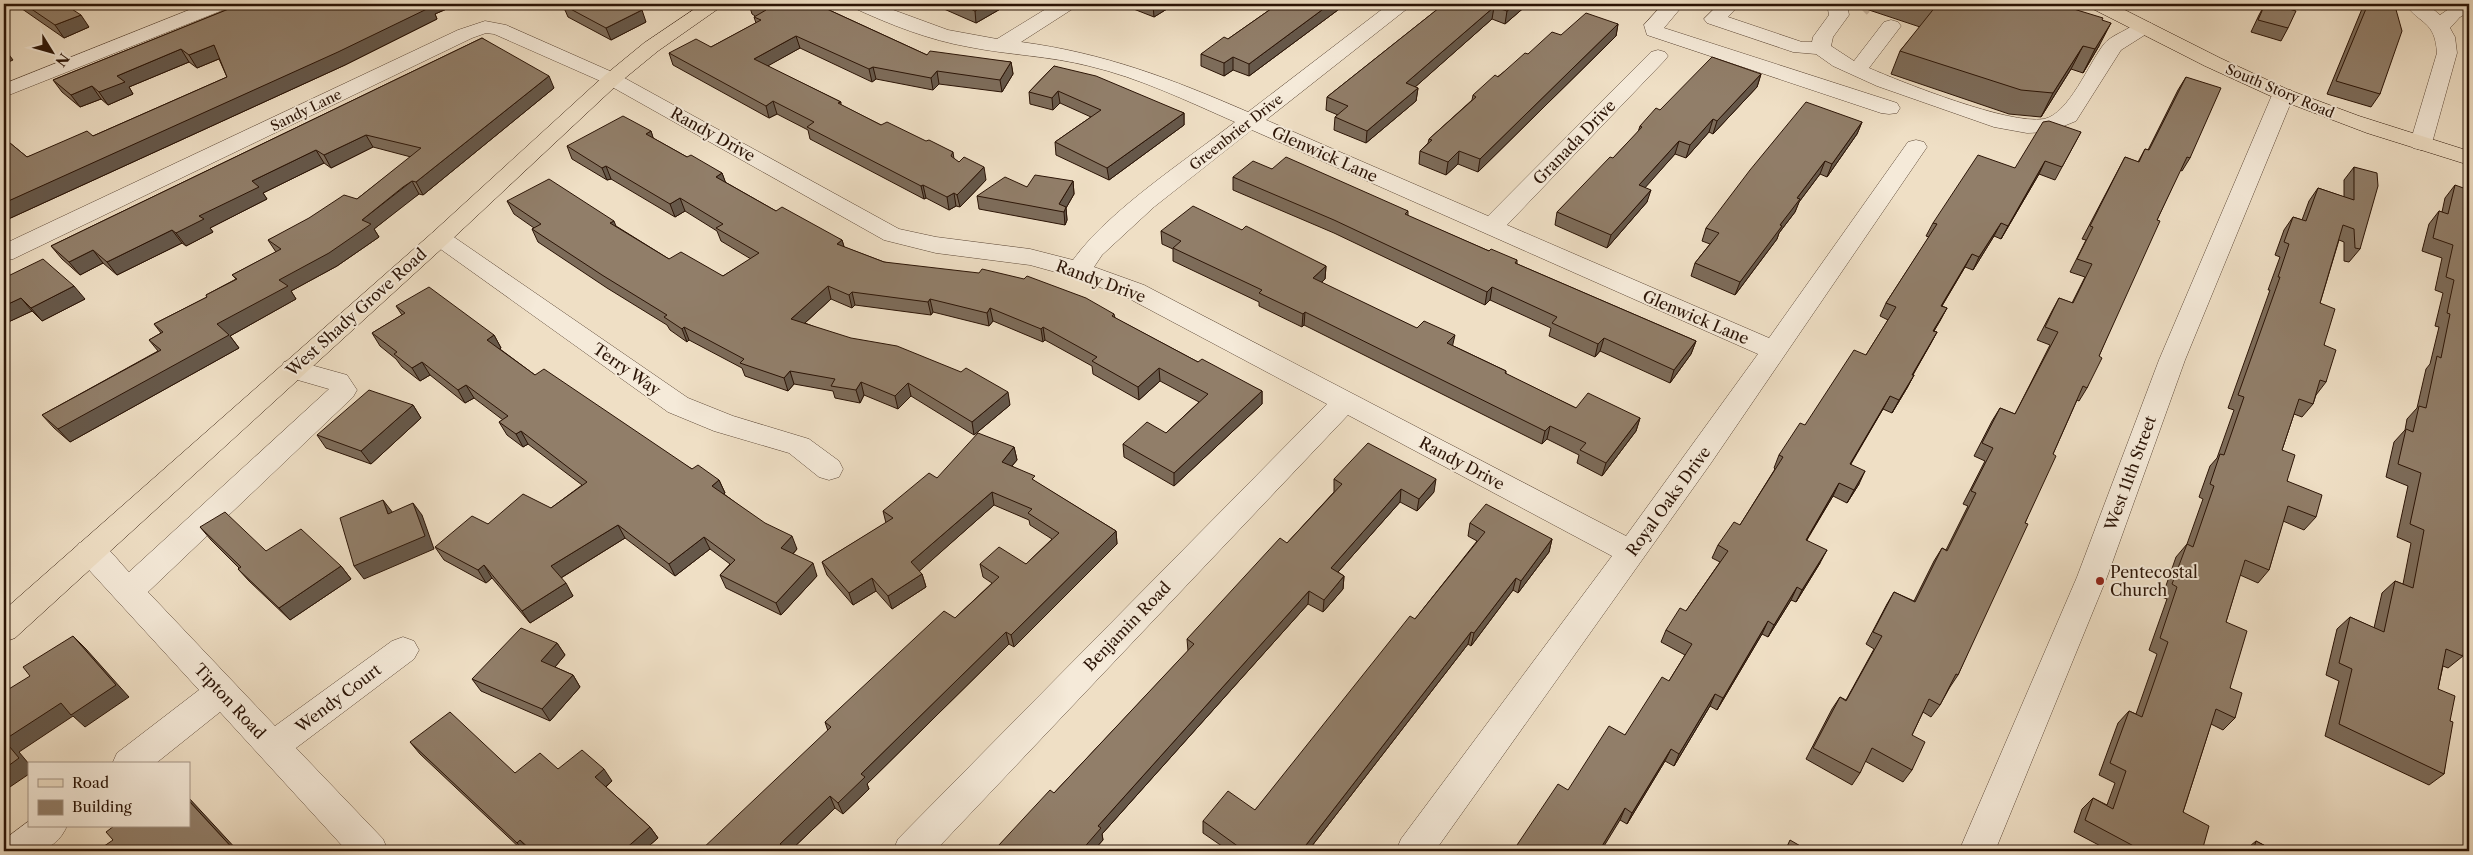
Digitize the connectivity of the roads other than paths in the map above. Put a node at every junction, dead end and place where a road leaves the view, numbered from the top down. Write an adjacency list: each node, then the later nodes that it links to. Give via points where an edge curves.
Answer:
1 (221, 4): 22 (street)
2 (715, 4): 21 (main road, West Shady Grove Road, via 651,47)
3 (861, 4): 13 (street, Glenwick Lane)
4 (1067, 4): 17 (street)
5 (1401, 4): 25 (street, Greenbrier Drive)
6 (1674, 4): 24 (street, via 1654,25 1654,31)
7 (1730, 4): 18 (street, via 1714,20 1800,48)
8 (2098, 4): 16 (main road, South Story Road)
9 (2415, 4): 15 (street)
10 (2469, 5): 15 (street, via 2453,13)
11 (1859, 7): 12 (street)
12 (1838, 9): 18 (street, via 1823,37)
13 (895, 10): 17 (street, Glenwick Lane, via 944,35)
14 (1891, 26): 20 (street)
15 (2440, 26): 26 (street, via 2447,40 2447,53)
16 (2144, 27): 20 (street, via 2113,46 2068,116 2049,125 2002,122); 23 (main road, South Story Road)
17 (1001, 46): 25 (street, Glenwick Lane, via 1066,55 1121,68 1168,84)
18 (1821, 48): 20 (street)
19 (1658, 56): 29 (street, Granada Drive)
20 (1857, 70)
21 (612, 79): 30 (main road, West Shady Grove Road); 31 (street, Sandy Lane, via 511,32 485,28 465,34); 32 (street, Randy Drive, via 892,235 936,245 1030,257)
22 (4, 91)
23 (2284, 94): 26 (main road, South Story Road); 50 (street, West 11th Street, via 2172,360 2092,577)
24 (1889, 108)
25 (1250, 122): 29 (street, Glenwick Lane); 32 (street, Greenbrier Drive, via 1117,227 1093,250)
26 (2421, 143): 28 (main road, South Story Road)
27 (1916, 147): 33 (street, Royal Oaks Drive)
28 (2469, 158)
29 (1490, 228): 33 (street, Glenwick Lane)
30 (440, 238): 34 (main road, West Shady Grove Road); 36 (street, Terry Way, via 678,405 724,424 799,446)
31 (4, 253)
32 (1079, 270): 35 (street, Randy Drive, via 1135,290)
33 (1774, 351): 38 (street, Royal Oaks Drive)
34 (293, 369): 37 (main road, West Shady Grove Road); 39 (street, via 338,382 344,390)
35 (1344, 402): 38 (street, Randy Drive); 48 (street, Benjamin Road)
36 (829, 469)
37 (90, 551): 39 (street, Tipton Road); 40 (main road, West Shady Grove Road)
38 (1631, 552): 49 (street, Royal Oaks Drive)
39 (128, 592): 42 (street, Tipton Road)
40 (4, 629)
41 (403, 650): 43 (street, Wendy Court)
42 (221, 692): 43 (street, Tipton Road); 44 (street)
43 (272, 747): 47 (street, Tipton Road)
44 (132, 762)
45 (47, 828): 46 (street)
46 (18, 851)
47 (370, 851)
48 (911, 851)
49 (1414, 851)
50 (1977, 851)

